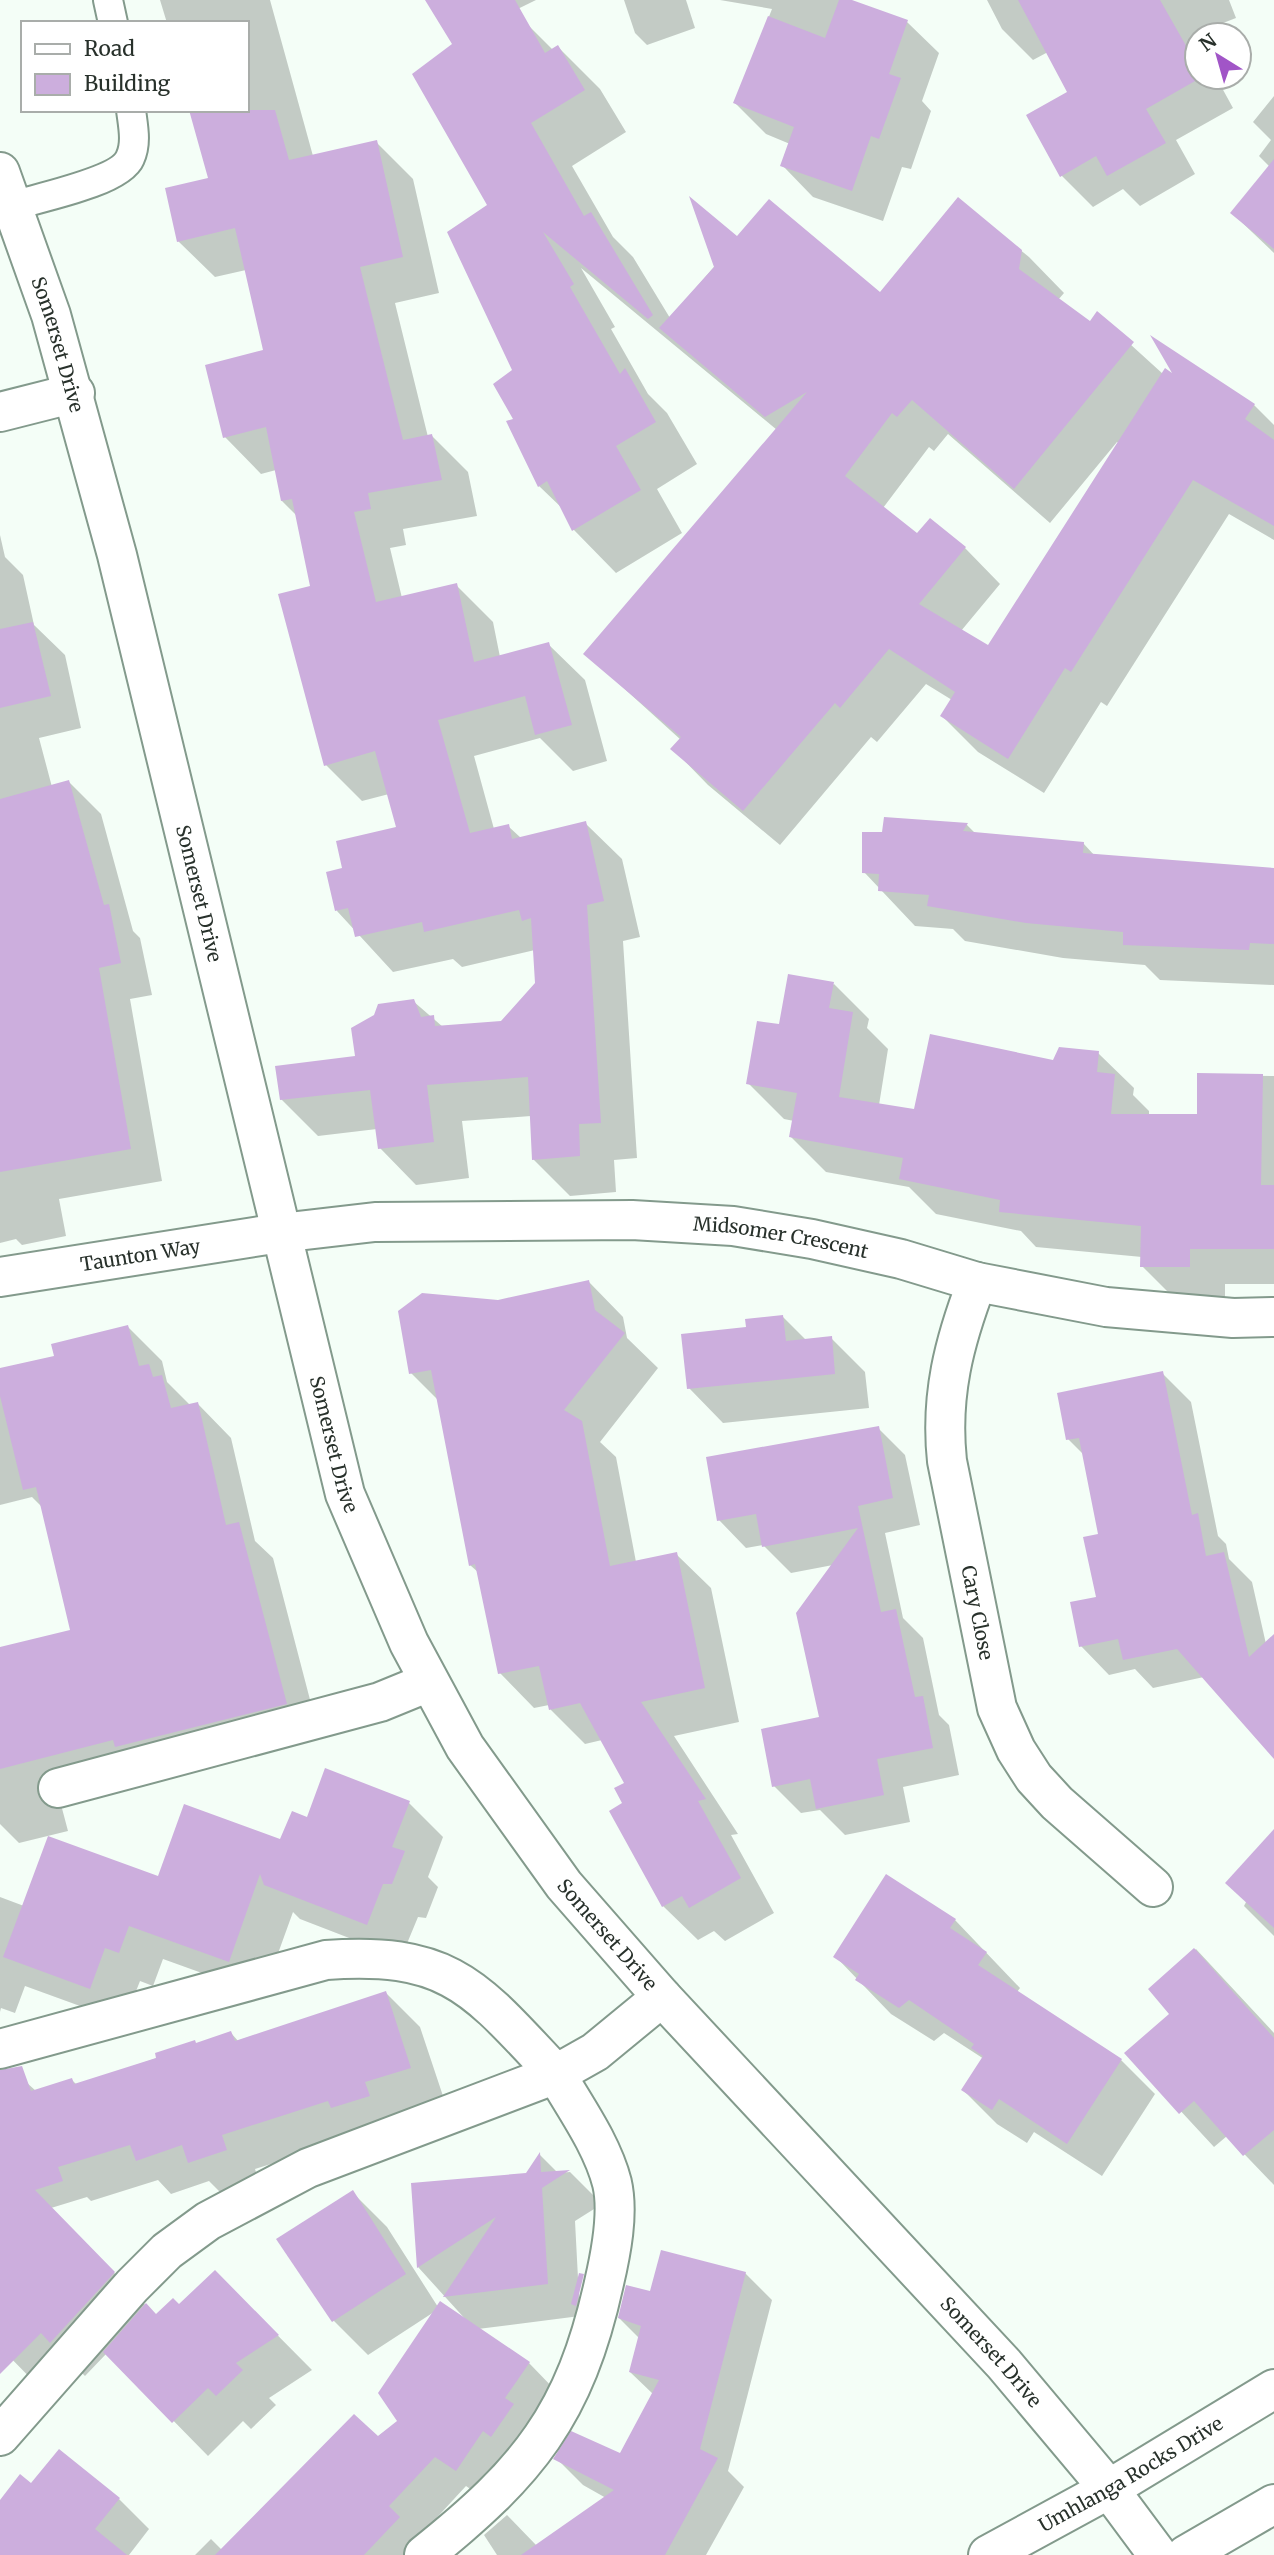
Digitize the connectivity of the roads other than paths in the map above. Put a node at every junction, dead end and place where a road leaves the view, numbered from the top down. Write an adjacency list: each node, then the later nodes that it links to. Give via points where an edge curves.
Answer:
1 (108, 0): 2 (lane)
2 (113, 21)
3 (131, 112): 4 (lane, via 133,147 125,166 104,178)
4 (6, 189): 5 (street, Somerset Drive)
5 (75, 393): 6 (street); 7 (street, Somerset Drive)
6 (0, 412)
7 (280, 1233): 8 (street, Taunton Way); 9 (street, Midsomer Crescent, via 402,1222 574,1218 698,1223 812,1239); 11 (street, Somerset Drive, via 345,1494)
8 (0, 1276)
9 (977, 1282): 10 (street, Midsomer Crescent, via 1106,1307); 13 (street, Cary Close, via 947,1377 943,1423 998,1708 1034,1778 1083,1828)
10 (1274, 1317)
11 (429, 1682): 12 (street, via 380,1702); 14 (street, Somerset Drive, via 506,1809 564,1885)
12 (58, 1788)
13 (1153, 1887)
14 (662, 1997): 16 (street, via 595,2052); 19 (street, Somerset Drive, via 1004,2364)
15 (0, 2049): 16 (street, via 327,1960 371,1956 439,1969 486,2000)
16 (556, 2074): 18 (street, via 308,2168 208,2221 167,2251 132,2286); 21 (street, via 612,2183 610,2259 596,2321 564,2406 538,2445 479,2511)
17 (1274, 2389): 19 (street, Umhlanga Rocks Drive)
18 (0, 2436)
19 (1109, 2489): 22 (street, Umhlanga Rocks Drive); 23 (street, Somerset Drive)
20 (1274, 2504): 24 (street)
21 (424, 2555)
22 (988, 2555)
23 (1158, 2555)
24 (1186, 2555)

